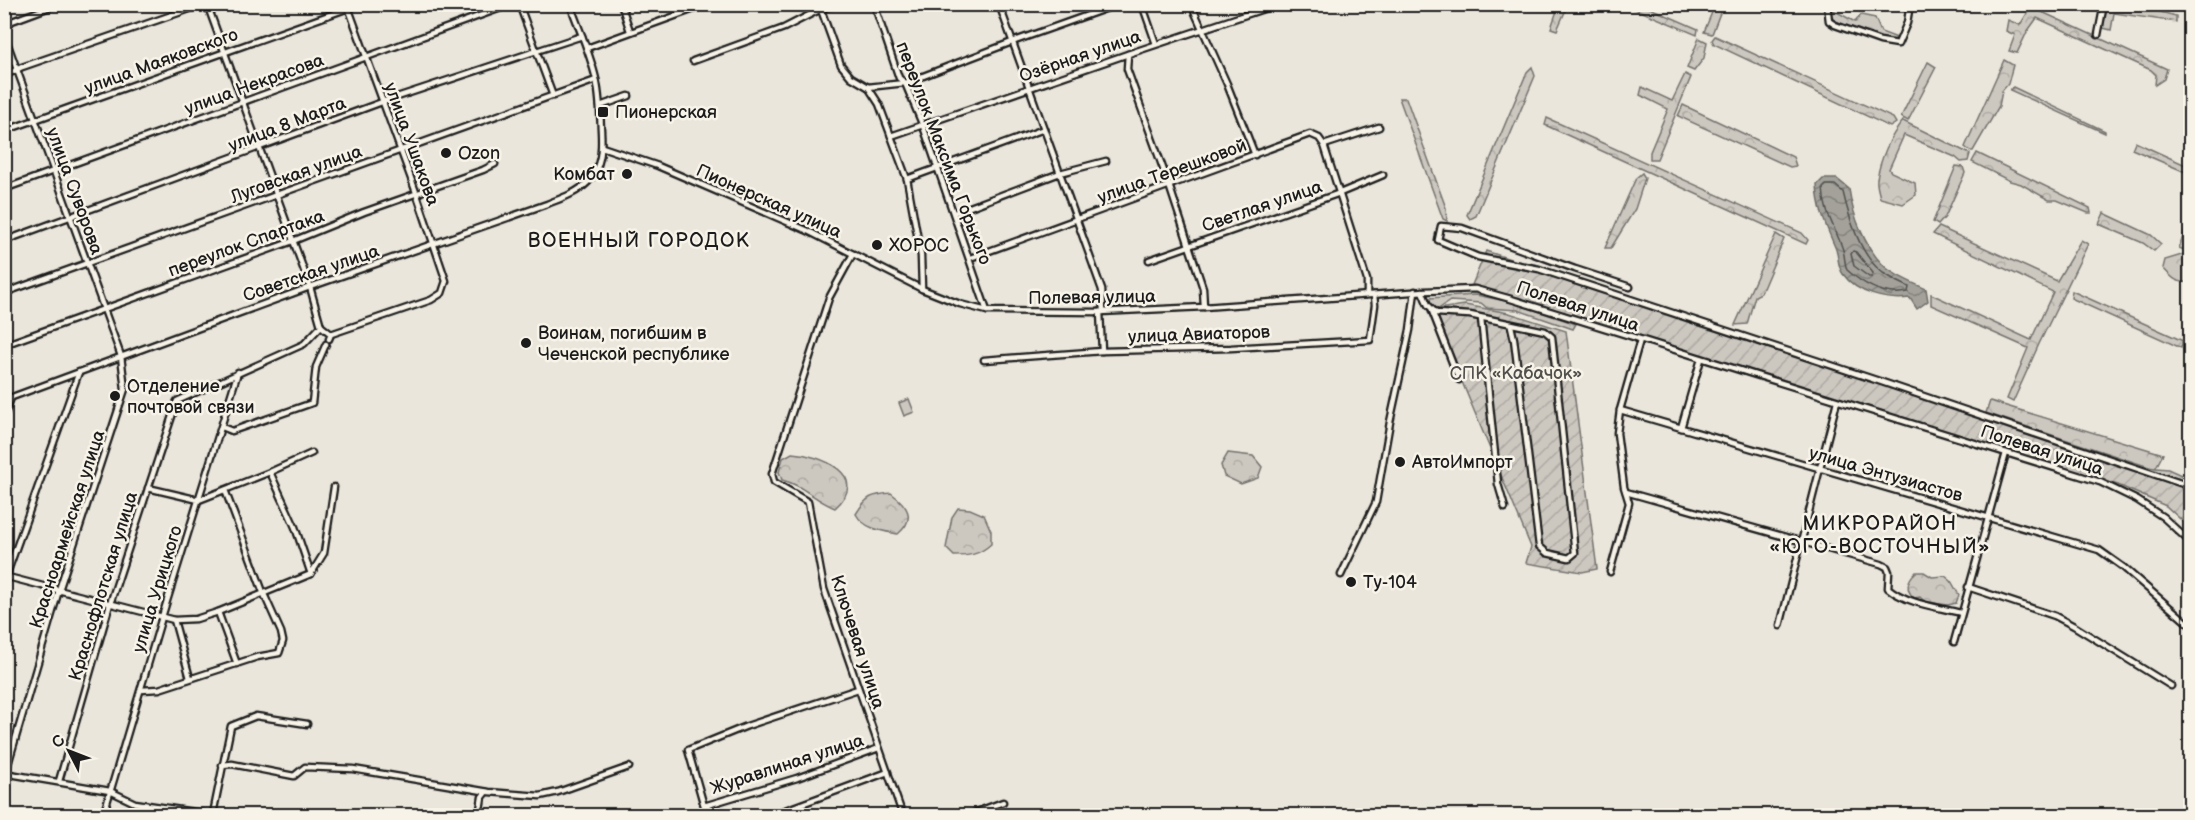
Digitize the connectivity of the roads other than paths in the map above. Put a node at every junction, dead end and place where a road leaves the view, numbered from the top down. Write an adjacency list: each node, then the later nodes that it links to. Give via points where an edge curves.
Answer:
1 (58, 4): 21 (street)
2 (206, 4): 31 (street); 35 (street)
3 (360, 4): 19 (street, улица Маяковского)
4 (512, 4): 33 (street, улица Некрасова)
5 (519, 4): 30 (street)
6 (570, 4): 26 (street)
7 (621, 4): 22 (street)
8 (708, 4): 22 (street)
9 (839, 4): 20 (street)
10 (874, 4): 38 (street, переулок Максима Горького, via 899,78)
11 (999, 4): 27 (street)
12 (1119, 4): 27 (street)
13 (1142, 4): 28 (street)
14 (1191, 4): 23 (street)
15 (1278, 4): 23 (street, Озёрная улица)
16 (1827, 4): 17 (street, via 1829,21 1835,25 1898,44)
17 (1910, 4)
18 (2104, 4): 25 (street)
19 (348, 7): 31 (street, улица Маяковского); 33 (street, улица Ушакова)
20 (820, 7): 34 (street, via 783,28); 39 (street, via 842,66)
21 (4, 24)
22 (630, 31): 29 (street)
23 (1202, 31): 28 (street, Озёрная улица); 56 (street)
24 (4, 34): 35 (street, улица Суворова)
25 (2098, 35)
26 (582, 36): 29 (street); 30 (street, улица 8 Марта)
27 (1012, 42): 38 (street); 40 (street)
28 (1156, 44): 32 (street, Озёрная улица)
29 (587, 48): 37 (street)
30 (536, 51): 41 (street); 44 (street, улица 8 Марта)
31 (223, 53): 43 (street); 46 (street, улица Маяковского)
32 (1128, 54): 40 (street, Озёрная улица); 64 (street, via 1127,69)
33 (366, 59): 43 (street, улица Некрасова); 44 (street, улица Ушакова)
34 (693, 61)
35 (17, 70): 36 (street); 46 (street, улица Суворова)
36 (4, 76)
37 (597, 80): 41 (street, Луговская улица); 45 (street)
38 (905, 83): 39 (street); 47 (street, переулок Максима Горького)
39 (868, 87): 51 (street)
40 (1029, 87): 47 (street, Озёрная улица); 49 (street)
41 (553, 96): 55 (street, Луговская улица)
42 (629, 96): 45 (street)
43 (242, 102): 54 (street); 60 (street, улица Некрасова)
44 (382, 102): 54 (street, улица 8 Марта); 55 (street, улица Ушакова)
45 (600, 106): 53 (street)
46 (35, 120): 50 (street, улица Маяковского); 60 (street, улица Суворова)
47 (923, 126): 51 (street, Озёрная улица); 59 (street, переулок Максима Горького)
48 (1379, 127): 52 (street)
49 (1044, 129): 59 (street); 61 (street)
50 (4, 131)
51 (891, 136): 63 (street)
52 (1324, 146): 56 (street, улица Терешковой, via 1310,134); 66 (street)
53 (602, 147): 74 (street, Советская улица, via 596,171 575,192); 76 (street, Пионерская улица, via 718,191)
54 (259, 149): 68 (street); 70 (street, улица 8 Марта)
55 (400, 151): 67 (street, улица Ушакова); 68 (street, Луговская улица)
56 (1254, 156): 64 (street, улица Терешковой)
57 (1106, 160): 61 (street)
58 (495, 164): 67 (street, переулок Спартака)
59 (938, 168): 63 (street); 69 (street, переулок Максима Горького)
60 (54, 172): 65 (street, улица Некрасова); 70 (street, улица Суворова)
61 (1060, 173): 69 (street); 71 (street)
62 (1383, 175): 66 (street, Светлая улица)
63 (907, 179): 82 (street, via 921,256)
64 (1169, 185): 71 (street, улица Терешковой); 75 (street)
65 (4, 189)
66 (1340, 193): 75 (street, Светлая улица); 86 (street, via 1367,280)
67 (417, 195): 73 (street, переулок Спартака); 74 (street, улица Ушакова)
68 (276, 196): 73 (street); 79 (street, Луговская улица)
69 (954, 213): 77 (street, переулок Максима Горького)
70 (70, 218): 72 (street, улица 8 Марта); 79 (street, улица Суворова)
71 (1077, 219): 77 (street, улица Терешковой); 92 (street, via 1102,290)
72 (4, 241)
73 (293, 241): 80 (street); 89 (street, переулок Спартака)
74 (434, 244): 80 (street, Советская улица); 96 (street, улица Ушакова, via 446,281 442,292 431,300)
75 (1188, 246): 78 (street, Светлая улица); 88 (street, via 1203,288)
76 (853, 254): 82 (street, Пионерская улица); 147 (street, Ключевая улица, via 829,298 772,474 774,482 808,502 824,590)
77 (970, 258): 90 (street, переулок Максима Горького)
78 (1149, 260)
79 (87, 263): 85 (street, Луговская улица); 89 (street, улица Суворова)
80 (310, 286): 94 (street); 100 (street, Советская улица)
81 (1630, 287): 117 (street, via 1462,228 1441,226 1438,240 1478,257 1539,269)
82 (922, 289): 90 (street, Полевая улица)
83 (1414, 291): 84 (street, Полевая улица); 87 (street, Полевая улица); 130 (street, via 1376,502)
84 (1422, 291): 91 (street); 97 (street, Полевая улица, via 1475,290)
85 (4, 293)
86 (1365, 295): 87 (street, Полевая улица); 88 (street, Полевая улица)
87 (1374, 295): 99 (street, улица Авиаторов, via 1370,340)
88 (1203, 307): 92 (street, Полевая улица)
89 (104, 309): 98 (street, переулок Спартака); 100 (street, улица Суворова)
90 (987, 311): 92 (street, Полевая улица)
91 (1432, 311): 93 (street); 105 (street)
92 (1102, 312): 99 (street)
93 (1481, 318): 95 (street); 124 (street, via 1498,484)
94 (321, 326): 96 (street); 104 (street, via 304,344)
95 (1511, 326): 95 (street, via 1545,332 1552,337 1575,553 1569,558 1547,553 1539,546)
96 (329, 339): 111 (street, via 316,367 312,403 232,432)
97 (1640, 340): 101 (street, Полевая улица); 109 (street)
98 (4, 345)
99 (1102, 351): 102 (street, улица Авиаторов)
100 (121, 356): 103 (street, Советская улица); 134 (street, Красноармейская улица, via 124,394)
101 (1701, 359): 108 (street, Полевая улица); 112 (street)
102 (984, 360)
103 (79, 372): 106 (street, Советская улица); 131 (street)
104 (238, 372): 111 (street, улица Урицкого); 118 (street, Краснофлотская улица, via 177,400)
105 (1459, 380)
106 (11, 398): 107 (street, Советская улица); 110 (street)
107 (4, 400)
108 (1837, 401): 114 (street, Полевая улица); 115 (street)
109 (1620, 411): 112 (street, улица Энтузиастов); 122 (street, via 1617,433)
110 (4, 416)
111 (222, 427): 123 (street, улица Урицкого)
112 (1681, 428): 115 (street, улица Энтузиастов)
113 (312, 453): 116 (street)
114 (2006, 453): 125 (street); 127 (street, Полевая улица, via 2100,482 2163,517)
115 (1821, 469): 125 (street, улица Энтузиастов); 126 (street)
116 (270, 472): 120 (street); 129 (street)
117 (2188, 485): 121 (street)
118 (148, 488): 123 (street); 136 (street, Краснофлотская улица)
119 (334, 488): 129 (street, via 324,553)
120 (225, 490): 123 (street); 135 (street)
121 (2190, 490)
122 (1626, 492): 126 (street); 128 (street, via 1629,503)
123 (199, 500): 139 (street, улица Урицкого)
124 (1505, 508)
125 (1989, 518): 133 (street); 141 (street, улица Энтузиастов, via 2099,550)
126 (1802, 541): 138 (street, via 1881,564 1889,572 1890,591); 142 (street)
127 (2190, 542)
128 (1610, 572)
129 (311, 574): 135 (street)
130 (1341, 575)
131 (6, 576): 132 (street); 134 (street)
132 (4, 582)
133 (1968, 587): 138 (street); 146 (street, via 2055,616)
134 (59, 590): 136 (street); 154 (street, Красноармейская улица)
135 (263, 592): 137 (street); 144 (street, via 283,642 279,653)
136 (110, 604): 139 (street); 155 (street, Краснофлотская улица)
137 (218, 612): 140 (street); 144 (street)
138 (1961, 613): 143 (street)
139 (162, 617): 140 (street); 148 (street, улица Урицкого)
140 (174, 620): 145 (street)
141 (2190, 625)
142 (1780, 626)
143 (1954, 642)
144 (237, 664): 145 (street)
145 (190, 678): 148 (street, via 159,689)
146 (2171, 686)
147 (858, 689): 150 (street, Ключевая улица); 150 (street, Журавлиная улица, via 688,750 704,806)
148 (141, 690): 156 (street, улица Урицкого)
149 (307, 724): 151 (street, via 256,716 231,726)
150 (879, 748): 153 (street, Ключевая улица)
151 (222, 765): 157 (street, via 294,776 305,767 353,769); 159 (street)
152 (629, 767): 157 (street, via 549,794)
153 (888, 771): 160 (street); 165 (street, Ключевая улица)
154 (5, 774): 155 (street)
155 (59, 781): 156 (street)
156 (110, 791): 159 (street, via 135,803); 161 (street, улица Урицкого)
157 (486, 792): 163 (street)
158 (1003, 802): 166 (street)
159 (213, 814): 162 (street)
160 (777, 814): 164 (street)
161 (103, 816)
162 (220, 816)
163 (479, 816)
164 (769, 816)
165 (903, 816)
166 (966, 816)

